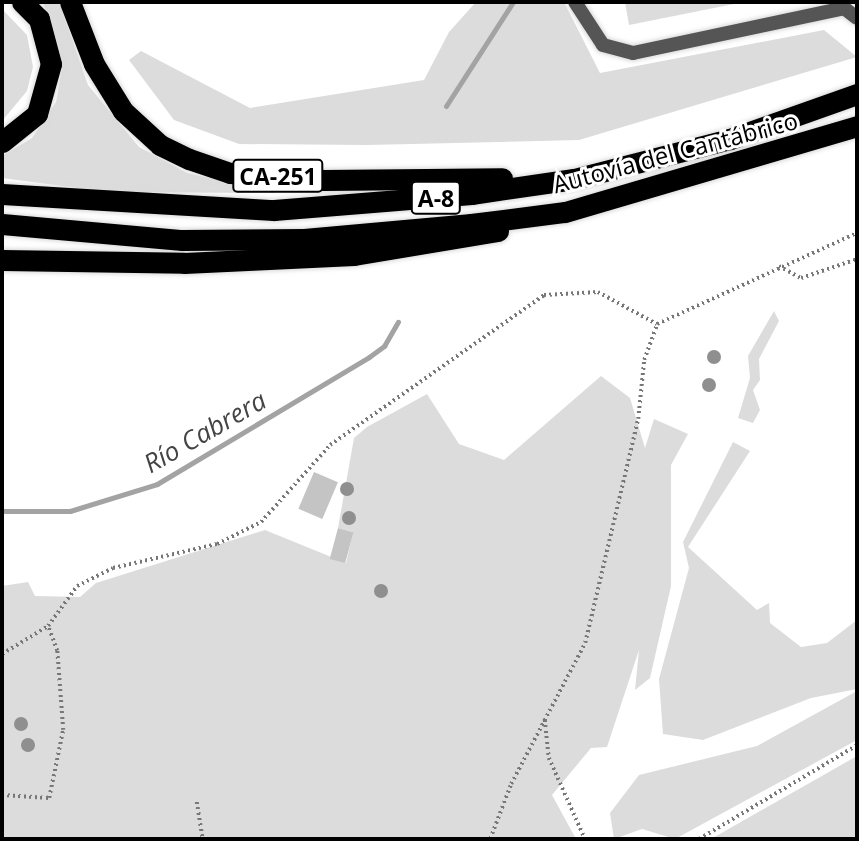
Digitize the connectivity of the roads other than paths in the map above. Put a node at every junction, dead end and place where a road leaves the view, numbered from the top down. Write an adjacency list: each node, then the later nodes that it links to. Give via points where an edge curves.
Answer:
1 (22, 2): 4 (highway)
2 (70, 2): 9 (highway, CA-251, via 94,64 123,111 160,145 189,159 230,173 324,180)
3 (575, 2): 5 (street, via 603,45 633,53 844,8)
4 (36, 11): 8 (highway, via 51,64 45,100 27,125)
5 (857, 18)
6 (857, 94): 9 (highway, Autovía del Cantábrico / A-8, via 730,139)
7 (857, 126): 11 (highway, Autovía del Cantábrico / A-8)
8 (2, 142)
9 (574, 178): 10 (highway, Autovía del Cantábrico / A-8, via 471,194 274,210)
10 (2, 194)
11 (565, 212): 12 (highway, Autovía del Cantábrico / A-8, via 304,239 181,240); 13 (highway, via 462,241 354,255 184,263)
12 (2, 224)
13 (2, 260)

